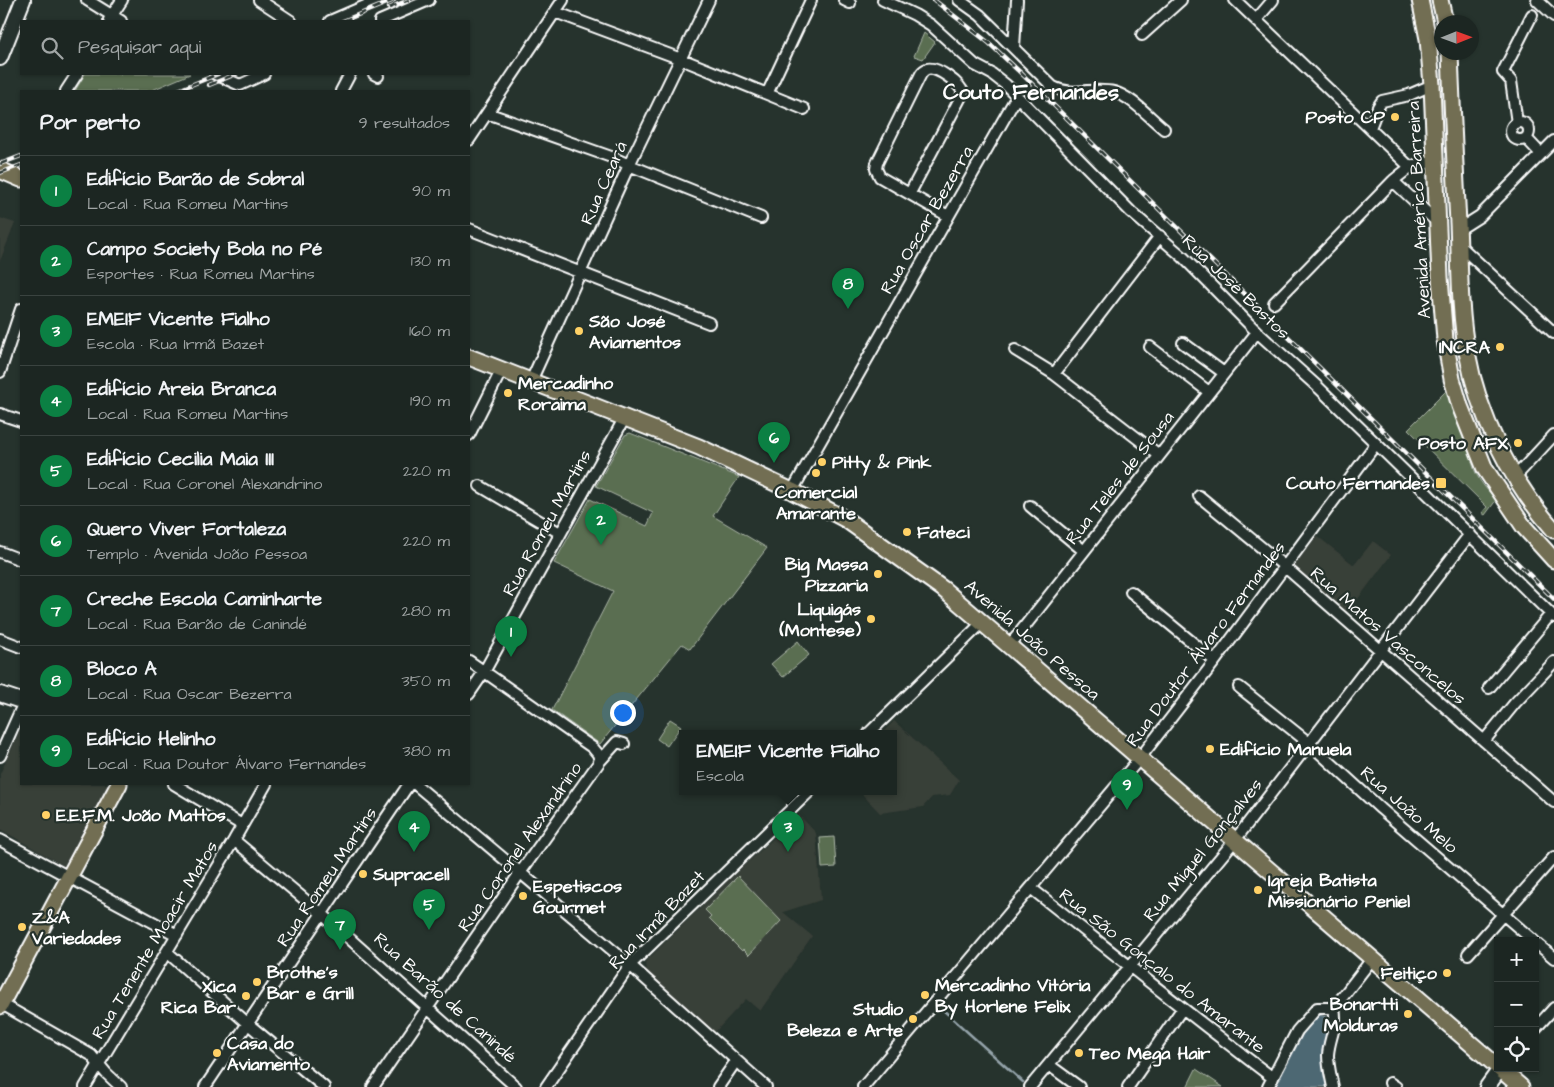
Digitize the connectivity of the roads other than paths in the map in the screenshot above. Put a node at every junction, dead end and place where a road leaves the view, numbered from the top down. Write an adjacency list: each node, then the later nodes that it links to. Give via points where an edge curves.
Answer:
1 (23, 0): 31 (main road)
2 (87, 0): 24 (street)
3 (122, 0): 24 (street)
4 (259, 0): 19 (street)
5 (379, 0): 26 (street)
6 (429, 0): 27 (street)
7 (563, 0): 20 (street)
8 (709, 0): 32 (street, Rua Ceará)
9 (811, 0): 41 (street)
10 (883, 0): 42 (street, Rua José Bastos, via 931,26 975,66 992,74)
11 (959, 0): 30 (street)
12 (1017, 0): 30 (street)
13 (1236, 0): 28 (street)
14 (1273, 0): 28 (street)
15 (1420, 0): 38 (main road, Avenida Américo Barreira)
16 (1440, 0): 21 (main road)
17 (1537, 0): 23 (street)
18 (1175, 2): 29 (street)
19 (272, 4): 25 (street)
20 (555, 12): 32 (street); 44 (street)
21 (1443, 15)
22 (1532, 15): 49 (street, via 1503,72 1511,81 1517,123 1511,129 1513,137 1526,138)
23 (1554, 16)
24 (114, 20)
25 (290, 20)
26 (332, 20)
27 (382, 20)
28 (1256, 20): 45 (street)
29 (1142, 35)
30 (1014, 47): 46 (street, via 1053,87 1068,92 1114,92 1129,99)
31 (0, 58)
32 (681, 59): 41 (street); 51 (street, Rua Ceará)
33 (1450, 60): 58 (main road)
34 (76, 75): 39 (street)
35 (216, 75): 36 (street, via 240,85)
36 (262, 75)
37 (349, 75): 40 (street)
38 (1432, 85): 45 (street, via 1410,96 1382,102); 50 (main road, Avenida Américo Barreira)
39 (67, 90)
40 (342, 90)
41 (767, 94): 43 (street)
42 (1017, 96): 60 (street, Rua Oscar Bezerra, via 971,184); 64 (street, Rua José Bastos, via 1131,212)
43 (804, 109)
44 (487, 113): 47 (street); 51 (street)
45 (1370, 128): 52 (street)
46 (1164, 129)
47 (470, 138)
48 (1554, 141): 49 (street)
49 (1541, 154): 65 (street)
50 (1435, 163): 52 (street, via 1423,162); 58 (main road, via 1450,171); 62 (main road, Avenida Américo Barreira)
51 (629, 166): 61 (street); 66 (street, Rua Ceará)
52 (1410, 167): 56 (street)
53 (0, 170): 54 (main road)
54 (20, 178)
55 (0, 179): 57 (main road)
56 (1393, 181): 62 (street); 67 (street)
57 (20, 187)
58 (1456, 192): 65 (main road)
59 (910, 193): 59 (street, via 880,177 876,169 921,74 929,68 958,84 963,94); 60 (street)
60 (948, 216): 91 (street, Rua Oscar Bezerra)
61 (761, 218)
62 (1438, 223): 100 (main road, Avenida Américo Barreira, via 1445,340 1460,406 1485,469 1524,527)
63 (470, 229): 66 (street)
64 (1160, 236): 70 (street, Rua José Bastos); 79 (street)
65 (1458, 237): 71 (street); 89 (main road, via 1469,361 1490,428)
66 (582, 273): 69 (street); 80 (street, Rua Ceará)
67 (1274, 303)
68 (20, 313): 77 (street)
69 (709, 323)
70 (1257, 332): 78 (street, Rua Teles de Sousa); 87 (street, Rua José Bastos)
71 (1554, 333)
72 (1183, 343): 78 (street)
73 (1150, 347): 81 (street)
74 (1015, 350): 79 (street)
75 (470, 357): 76 (main road, Avenida João Pessoa)
76 (502, 369): 80 (main road, Avenida João Pessoa); 85 (street)
77 (0, 372)
78 (1224, 373): 81 (street, Rua Teles de Sousa)
79 (1054, 374): 88 (street)
80 (531, 381): 83 (main road, Avenida João Pessoa)
81 (1209, 392): 88 (street, Rua Teles de Sousa)
82 (0, 414): 84 (street)
83 (624, 419): 91 (main road, Avenida João Pessoa, via 698,447); 95 (street, Rua Romeu Martins)
84 (20, 422)
85 (470, 433)
86 (1554, 435): 89 (street)
87 (1375, 445): 96 (street, Rua José Bastos); 101 (street, Rua Doutor Álvaro Fernandes)
88 (1158, 455): 97 (street, Rua Teles de Sousa)
89 (1515, 477): 94 (main road)
90 (480, 486): 95 (street)
91 (792, 491): 104 (main road, Avenida João Pessoa, via 845,519 933,580)
92 (1199, 496): 101 (street, Rua Matos Vasconcelos)
93 (1030, 506): 97 (street)
94 (1554, 530)
95 (560, 532): 112 (street, Rua Romeu Martins)
96 (1470, 534): 103 (street, Rua José Bastos); 108 (street, Rua Miguel Gonçalves)
97 (1084, 551): 106 (street, Rua Teles de Sousa)
98 (0, 552): 99 (street)
99 (20, 560)
100 (1554, 560)
101 (1284, 566): 108 (street, Rua Matos Vasconcelos); 109 (street, Rua Doutor Álvaro Fernandes)
102 (1132, 592): 109 (street)
103 (1553, 615): 114 (street)
104 (983, 622): 106 (main road, Avenida João Pessoa); 119 (street)
105 (0, 639): 107 (street)
106 (1010, 645): 124 (main road, Avenida João Pessoa)
107 (20, 647)
108 (1381, 650): 120 (street, Rua Matos Vasconcelos); 121 (street, Rua Miguel Gonçalves)
109 (1215, 661): 124 (street, Rua Doutor Álvaro Fernandes)
110 (470, 662): 112 (street)
111 (1554, 662): 120 (street, via 1515,702)
112 (484, 672): 115 (street, Rua Romeu Martins); 125 (street, Rua Coronel Alexandrino, via 593,748)
113 (1239, 687): 121 (street, Rua João Melo)
114 (1489, 688)
115 (470, 693)
116 (0, 694): 117 (main road)
117 (20, 701)
118 (20, 711): 123 (street)
119 (872, 730)
120 (1484, 741): 132 (street, Rua Matos Vasconcelos)
121 (1309, 743): 136 (street, Rua Miguel Gonçalves); 142 (street, Rua João Melo)
122 (624, 744): 125 (street, via 617,742)
123 (0, 756)
124 (1140, 758): 136 (main road, Avenida João Pessoa); 140 (street, Rua Doutor Álvaro Fernandes)
125 (600, 761): 138 (street, Rua Coronel Alexandrino)
126 (118, 785): 139 (main road)
127 (176, 785): 133 (street)
128 (265, 785): 133 (street, Rua Tenente Moacir Matos)
129 (408, 785): 141 (street, Rua Romeu Martins)
130 (416, 785): 138 (street)
131 (806, 795): 150 (street, Rua Irmã Bazet)
132 (1554, 802)
133 (242, 825): 135 (street, Rua Tenente Moacir Matos)
134 (0, 840): 139 (street)
135 (234, 840): 141 (street, Rua Barão de Canindé); 143 (street, Rua Tenente Moacir Matos)
136 (1235, 840): 149 (main road, Avenida João Pessoa); 151 (street, Rua Miguel Gonçalves)
137 (1554, 857): 142 (street)
138 (520, 873): 150 (street); 153 (street, Rua Coronel Alexandrino)
139 (69, 876): 143 (street); 152 (main road)
140 (1032, 889): 151 (street, Rua São Gonçalo do Amarante); 176 (street, Rua Doutor Álvaro Fernandes)
141 (322, 914): 153 (street, Rua Barão de Canindé); 157 (street, Rua Romeu Martins)
142 (1503, 914): 144 (street, Rua João Melo); 147 (street)
143 (177, 935): 146 (street, Rua Tenente Moacir Matos)
144 (1530, 937)
145 (1539, 945): 148 (street, Rua João Melo)
146 (166, 952): 157 (street); 161 (street, Rua Tenente Moacir Matos)
147 (1468, 954)
148 (1554, 958)
149 (1372, 959): 154 (street); 160 (main road, Avenida João Pessoa)
150 (630, 965): 159 (street); 173 (street, Rua Irmã Bazet)
151 (1130, 965): 156 (street, Rua São Gonçalo do Amarante); 162 (street, Rua Miguel Gonçalves)
152 (1, 1004): 161 (street, via 91,1055)
153 (428, 1008): 171 (street, Rua Coronel Alexandrino); 172 (street, Rua Barão de Canindé)
154 (1334, 1008): 165 (street, via 1317,1008 1297,1031); 179 (street, via 1335,1026 1328,1055)
155 (1554, 1008): 158 (street)
156 (1182, 1009): 165 (street, Rua São Gonçalo do Amarante); 178 (street)
157 (246, 1023): 169 (street, Rua Romeu Martins); 170 (street)
158 (1537, 1027)
159 (736, 1061): 174 (street); 175 (street)
160 (1494, 1063)
161 (99, 1064): 167 (street, Rua Tenente Moacir Matos); 168 (street)
162 (1049, 1064): 166 (street, Rua Miguel Gonçalves); 177 (street)
163 (1497, 1072): 180 (main road)
164 (1504, 1072): 181 (main road, Avenida João Pessoa)
165 (1271, 1082)
166 (1033, 1084)
167 (85, 1087)
168 (121, 1087)
169 (205, 1087)
170 (324, 1087)
171 (373, 1087)
172 (516, 1087)
173 (546, 1087)
174 (718, 1087)
175 (766, 1087)
176 (863, 1087)
177 (1079, 1087)
178 (1128, 1087)
179 (1333, 1087)
180 (1488, 1087)
181 (1521, 1087)

